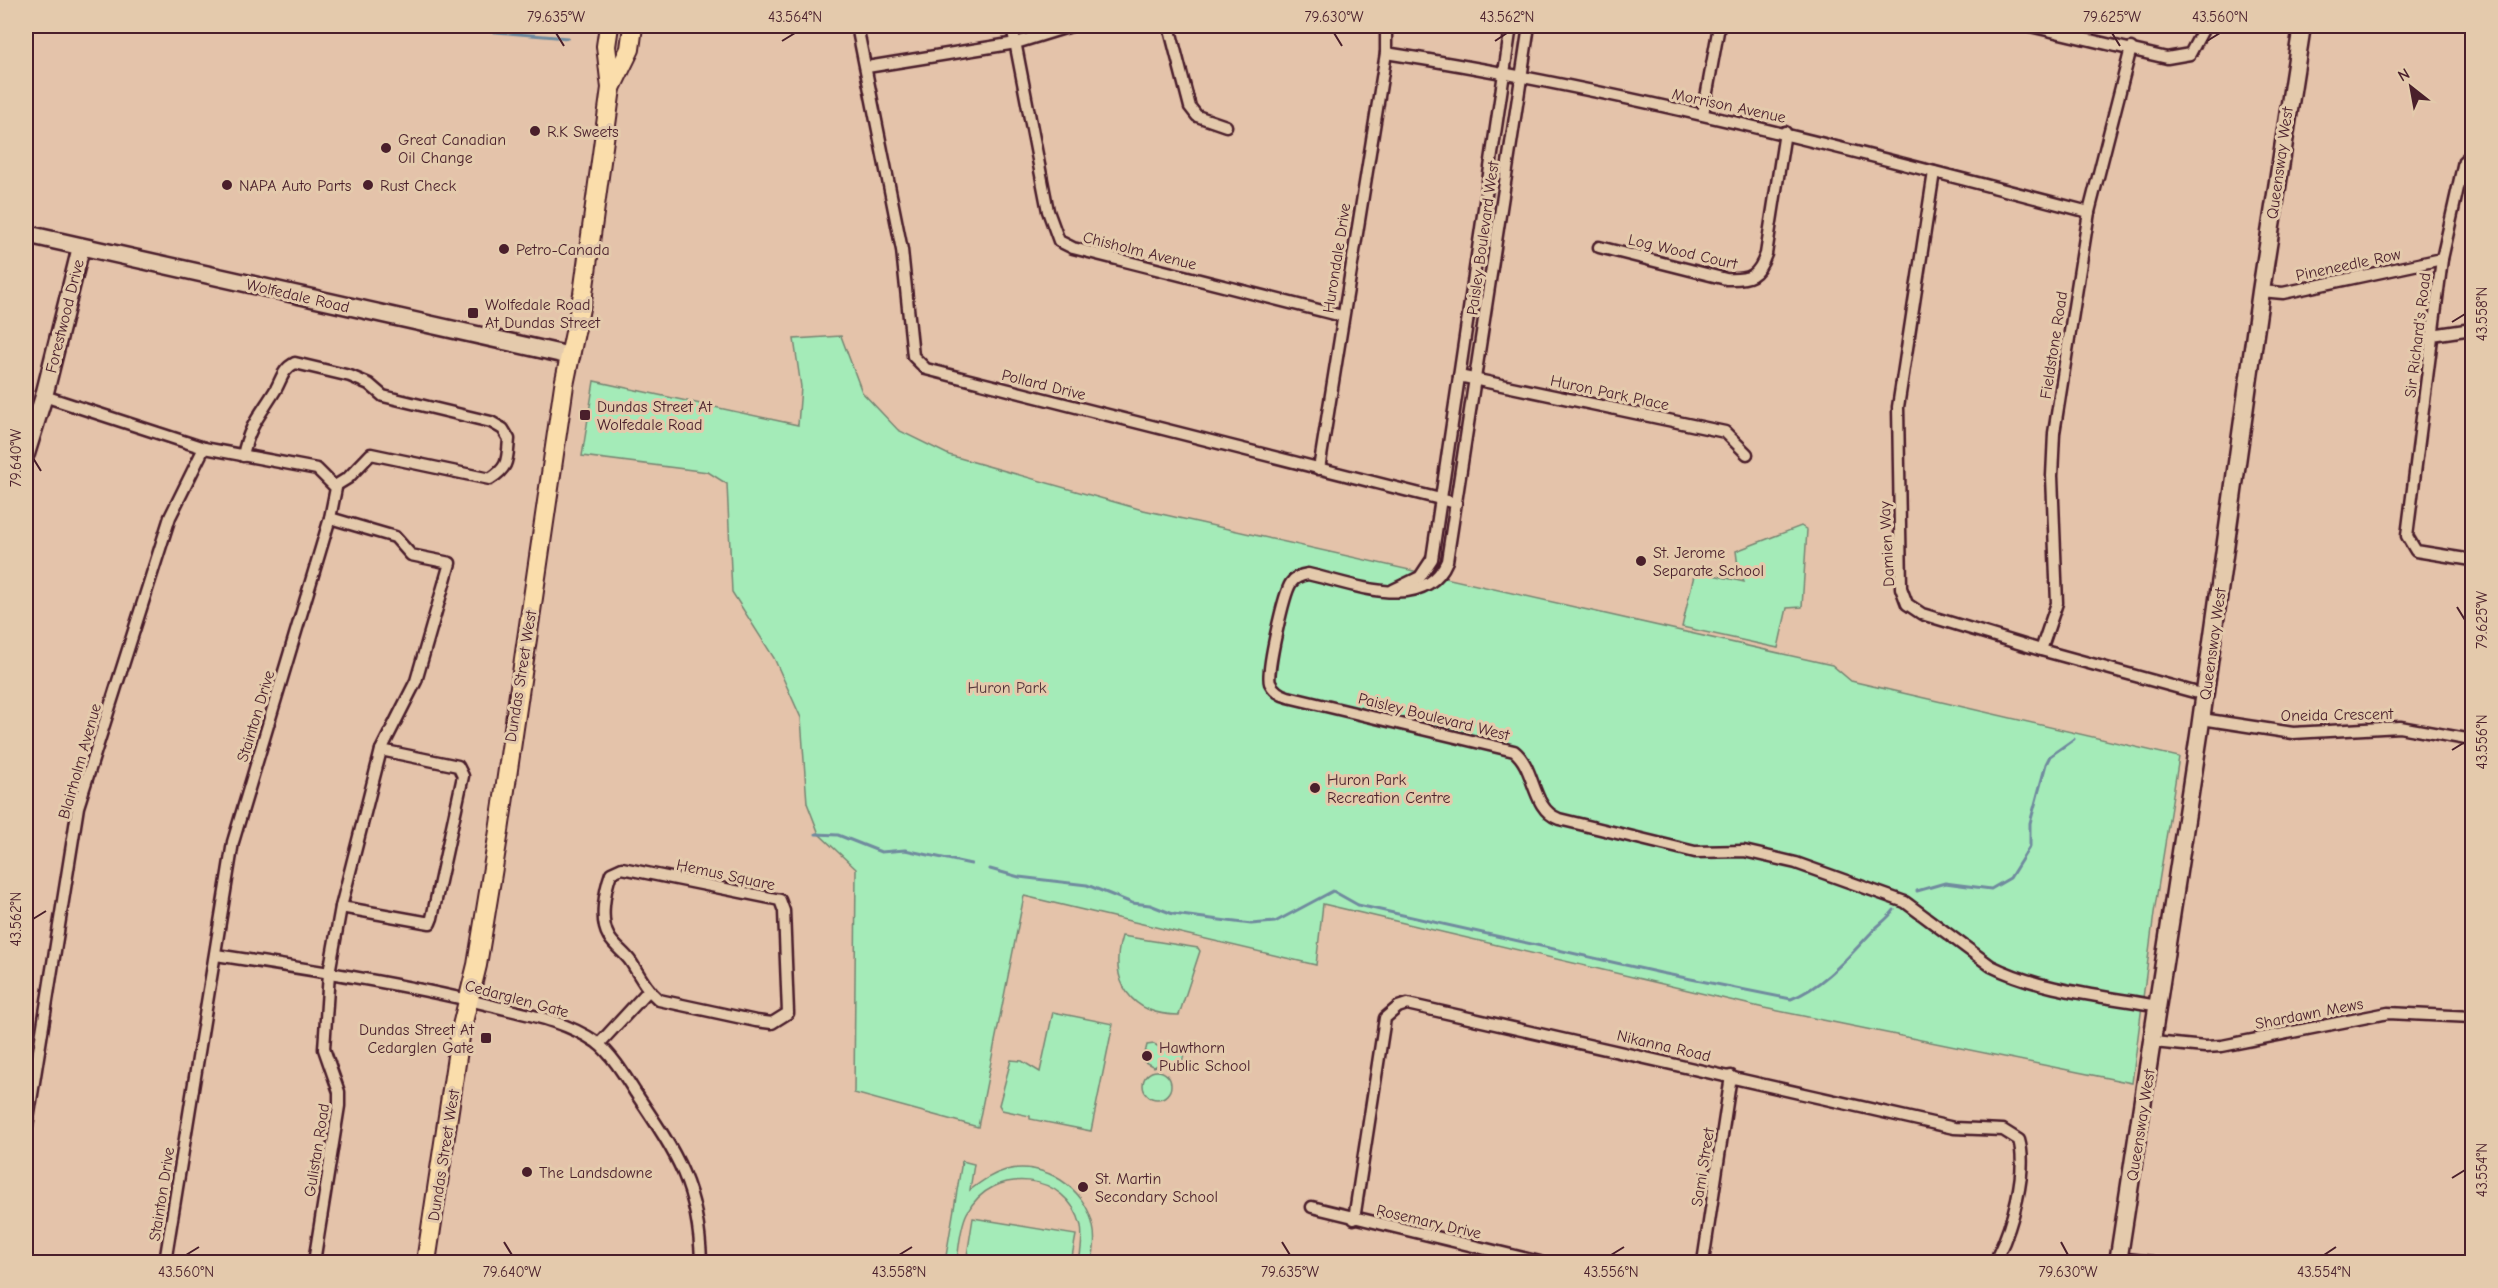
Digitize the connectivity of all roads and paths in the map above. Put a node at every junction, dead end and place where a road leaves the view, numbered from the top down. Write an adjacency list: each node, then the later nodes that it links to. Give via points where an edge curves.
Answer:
1 (609, 26): 20 (main road, Dundas Street West, via 606,46)
2 (633, 26): 20 (main road, Dundas Street West, via 630,49)
3 (857, 26): 17 (street, Pollard Drive)
4 (1012, 26): 14 (street)
5 (1071, 26): 14 (street)
6 (1169, 26): 22 (street, via 1190,107 1197,116)
7 (1386, 26): 16 (street)
8 (1511, 26): 18 (street, Paisley Boulevard West)
9 (1529, 26): 19 (street, Paisley Boulevard West)
10 (1719, 26): 21 (street)
11 (2030, 26): 15 (street)
12 (2205, 26): 15 (street, via 2190,54 2181,58)
13 (2302, 26): 31 (street, Queensway West)
14 (1016, 43): 17 (street); 32 (street, Chisholm Avenue, via 1048,212 1059,241 1073,248)
15 (2131, 48): 26 (street, Fieldstone Road)
16 (1386, 53): 18 (street, Morrison Avenue); 32 (street, Hurondale Drive)
17 (867, 67): 43 (street, Pollard Drive, via 902,250 913,356 926,369)
18 (1504, 72): 19 (street, Morrison Avenue); 36 (street, Paisley Boulevard West)
19 (1521, 75): 21 (street, Morrison Avenue); 37 (street, Paisley Boulevard West)
20 (611, 88): 35 (main road, Dundas Street West)
21 (1703, 114): 23 (street, Morrison Avenue)
22 (1226, 126)
23 (1785, 132): 25 (street, Morrison Avenue); 29 (street, Log Wood Court, via 1766,254 1760,271 1748,280 1726,279)
24 (2472, 154): 30 (street, Sir Richard's Road, via 2464,161)
25 (1934, 172): 26 (street, Morrison Avenue); 50 (street, Damien Way, via 1898,407 1901,588 1907,604 1922,614)
26 (2089, 212): 50 (street, Fieldstone Road, via 2054,433 2057,603)
27 (26, 234): 28 (street, Wolfedale Road)
28 (81, 247): 35 (street, Wolfedale Road); 38 (street, Forestwood Drive)
29 (1599, 247)
30 (2442, 259): 31 (street, Pineneedle Row, via 2283,293); 34 (street, Sir Richard's Road)
31 (2260, 291): 51 (street, Queensway West)
32 (1342, 316): 43 (street, Hurondale Drive)
33 (2472, 329): 34 (street)
34 (2432, 335): 48 (street, Sir Richard's Road, via 2407,536 2416,551)
35 (571, 356): 59 (main road, Dundas Street West, via 549,476 499,831)
36 (1459, 376): 37 (street, Huron Park Place); 45 (street, Paisley Boulevard West)
37 (1476, 379): 41 (street, Huron Park Place, via 1725,432); 46 (street, Paisley Boulevard West)
38 (44, 396): 39 (street); 40 (street, Forestwood Drive)
39 (204, 448): 42 (street); 65 (street, Blairholm Avenue, via 170,518 78,807)
40 (26, 454)
41 (1747, 454)
42 (243, 456): 44 (street, via 317,469); 44 (street, via 257,415 286,367 295,363 350,376 369,384 383,396 490,422 503,429 509,439 507,462 502,471 490,478 371,454)
43 (1319, 469): 45 (street, Pollard Drive)
44 (335, 486): 47 (street, Stainton Drive)
45 (1440, 501): 46 (street, Pollard Drive); 49 (street, Paisley Boulevard West, via 1430,566 1413,582)
46 (1456, 503): 49 (street, Paisley Boulevard West, via 1449,555 1440,575 1417,591)
47 (330, 518): 54 (street, Gulistan Road, via 395,537 411,555 450,562 416,681); 56 (street, Stainton Drive, via 233,842)
48 (2472, 560)
49 (1389, 591): 60 (street, Paisley Boulevard West, via 1308,574 1292,582 1269,668 1269,681 1275,691 1505,747 1519,755 1544,809 1559,819 1695,852 1744,851 1796,863 1905,903 2005,973)
50 (2042, 650): 51 (street, Damien Way)
51 (2205, 695): 52 (street, Queensway West)
52 (2202, 719): 53 (street, Oneida Crescent, via 2293,734 2400,727); 60 (street, Queensway West)
53 (2472, 740)
54 (381, 750): 55 (street, Gulistan Road); 55 (street, via 458,766 463,776 432,918 430,923)
55 (341, 907): 57 (street, Gulistan Road)
56 (216, 955): 57 (street, Cedarglen Gate); 71 (street, Stainton Drive)
57 (329, 973): 59 (street, Cedarglen Gate); 72 (street, Gulistan Road, via 324,1049 339,1092 339,1106)
58 (648, 991): 58 (street, Hemus Square, via 659,999 697,1009 772,1023 781,1019 788,1013 788,1002 784,910 780,900 622,868 611,873 606,887 608,936); 63 (street)
59 (469, 1000): 63 (street, Cedarglen Gate, via 550,1020); 73 (main road, Dundas Street West, via 461,1030)
60 (2158, 1005): 62 (street, Queensway West)
61 (2472, 1017): 62 (street, Shardawn Mews, via 2388,1013 2222,1046)
62 (2153, 1042): 70 (street, Queensway West)
63 (599, 1044): 74 (street, Cedarglen Gate, via 679,1158 695,1207)
64 (1731, 1076): 67 (street, Nikanna Road, via 1424,1005 1398,1007 1385,1018); 68 (street, Nikanna Road, via 1954,1128 2003,1130 2014,1135 2023,1153 2010,1231); 76 (street, Sami Street)
65 (26, 1132)
66 (1312, 1207): 67 (street, Rosemary Drive)
67 (1354, 1219): 69 (street, Rosemary Drive)
68 (1998, 1256)
69 (1514, 1260): 75 (street, Rosemary Drive)
70 (2118, 1260): 77 (street)
71 (165, 1263)
72 (314, 1263)
73 (426, 1263)
74 (701, 1263)
75 (1540, 1263)
76 (1703, 1263)
77 (2152, 1263)

